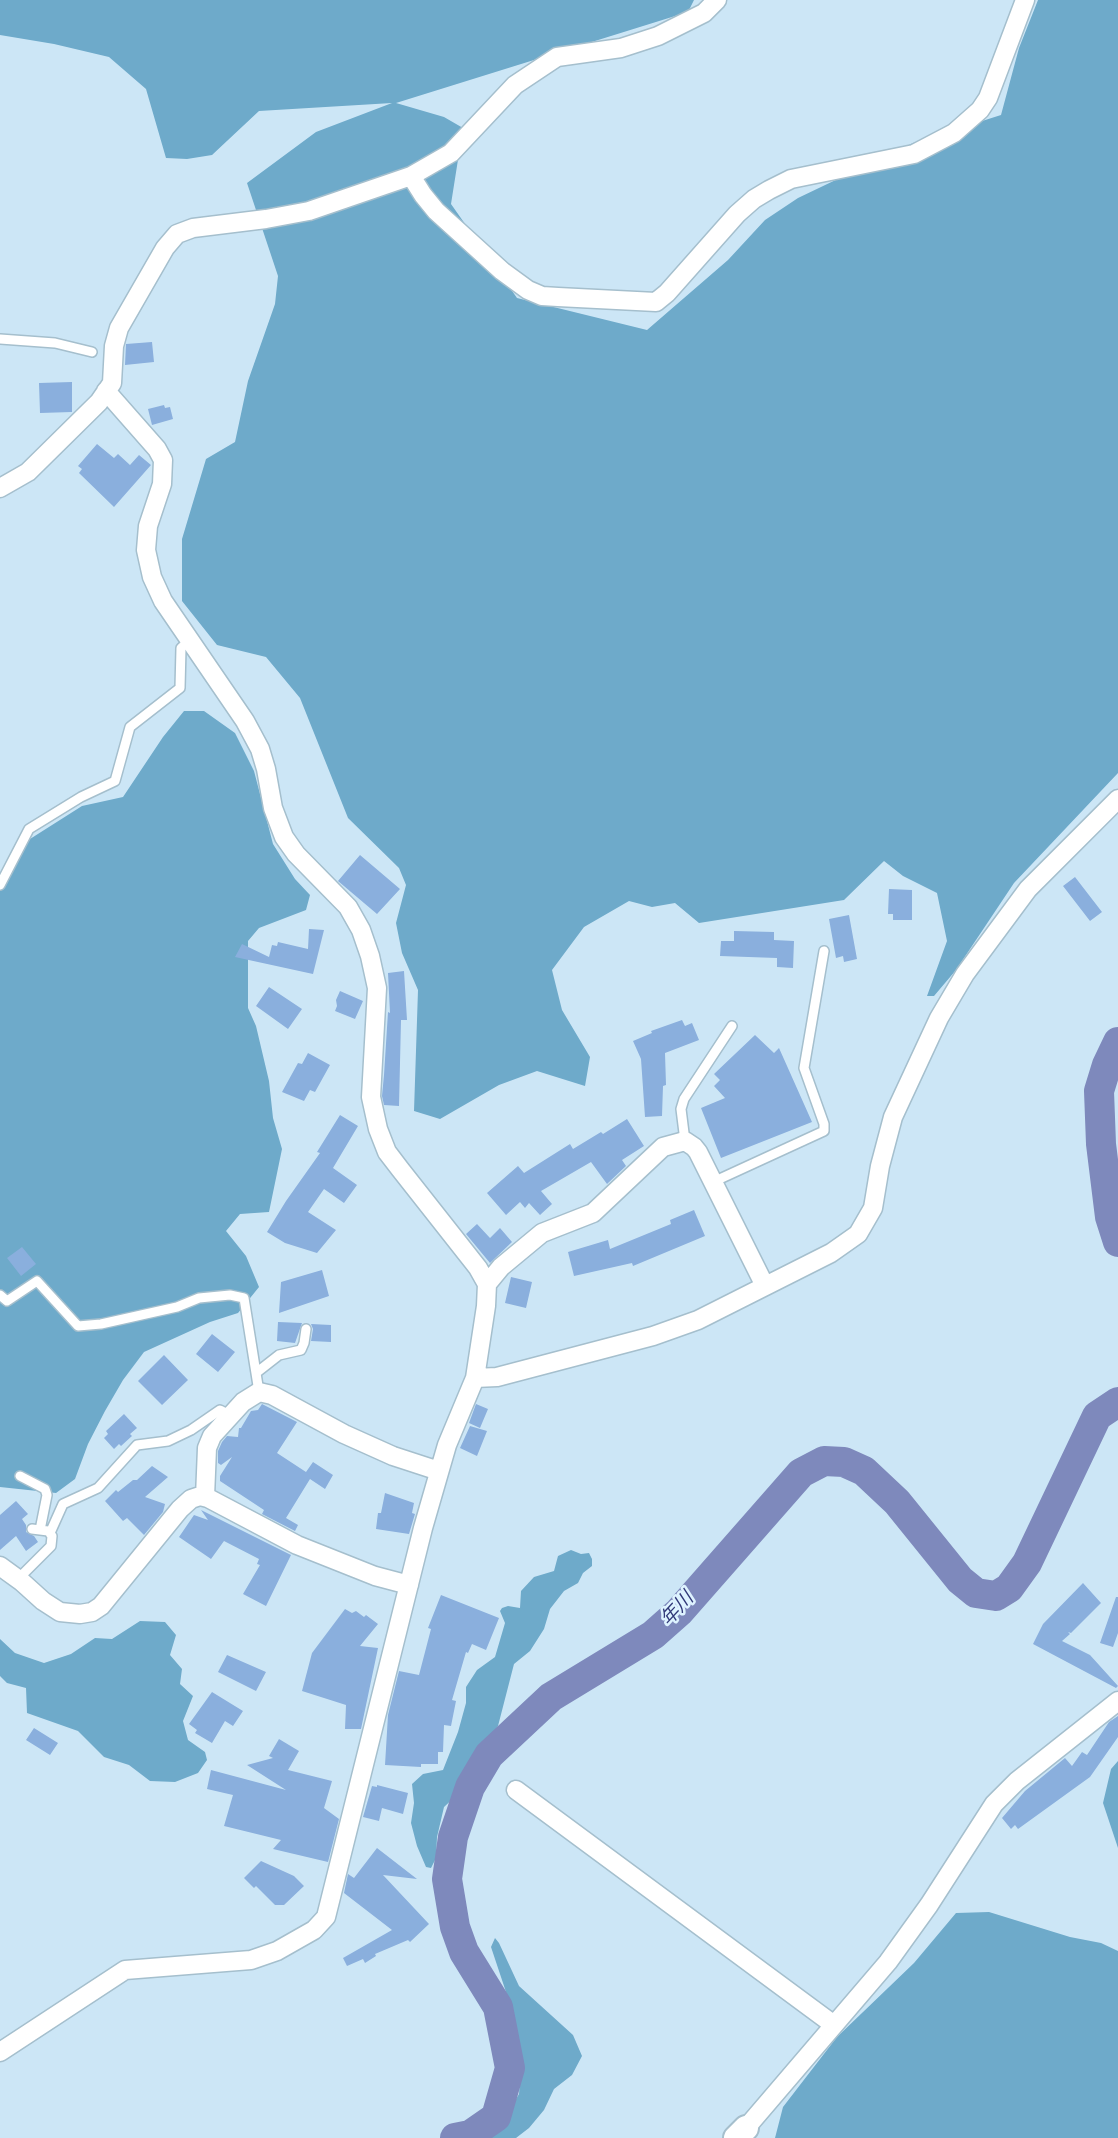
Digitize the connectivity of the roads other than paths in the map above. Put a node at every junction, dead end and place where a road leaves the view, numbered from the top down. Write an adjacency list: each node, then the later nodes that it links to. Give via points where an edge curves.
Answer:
1 (717, 0): 3 (street, via 704,13 658,36 550,62 515,85 451,153)
2 (1025, 0): 3 (street, via 988,98 954,134 914,154 791,179 769,190 737,214 656,302 550,297 528,290 436,211)
3 (411, 176): 6 (street, via 309,211 177,234 119,328 113,380)
4 (0, 339): 5 (lane, via 55,343)
5 (92, 352)
6 (106, 391): 7 (street, via 28,472); 8 (street, via 163,460 146,550 163,601)
7 (0, 488)
8 (190, 639): 10 (lane, via 181,648 180,688 130,727 115,781 29,829); 15 (street, via 260,749 276,821 284,837 348,907 361,930 377,988 371,1097 387,1152)
9 (1118, 799): 16 (street, via 1028,890 965,974 893,1117 873,1208 858,1234)
10 (0, 885)
11 (824, 951): 14 (lane, via 804,1068 824,1131)
12 (732, 1026): 13 (lane, via 684,1099)
13 (685, 1141): 14 (street, via 694,1147); 15 (street, via 663,1147 593,1213 542,1233)
14 (713, 1182): 16 (street)
15 (487, 1284): 20 (street)
16 (765, 1286): 20 (street, via 698,1320 653,1336 497,1377)
17 (0, 1295): 19 (lane, via 7,1301 37,1281 78,1326 165,1310 199,1298 230,1294 244,1298)
18 (306, 1329): 19 (lane, via 301,1350 279,1355)
19 (256, 1373): 21 (lane)
20 (475, 1378): 23 (street)
21 (259, 1392): 22 (street); 23 (street, via 393,1456)
22 (230, 1415): 25 (street, via 207,1448); 26 (lane, via 220,1410 191,1430 137,1445 98,1488 63,1504)
23 (439, 1471): 29 (street)
24 (20, 1476): 26 (lane, via 45,1489)
25 (205, 1497): 28 (street, via 191,1499 180,1509 92,1612 60,1612); 29 (street, via 297,1545)
26 (41, 1530): 28 (lane, via 52,1536 51,1546)
27 (0, 1566): 28 (street)
28 (18, 1579)
29 (409, 1585): 33 (street, via 326,1917 314,1930 277,1951 251,1959 125,1970)
30 (1118, 1702): 32 (street, via 994,1804 888,1962)
31 (516, 1790): 32 (street)
32 (834, 2025): 34 (street)
33 (0, 2052)
34 (741, 2133)

